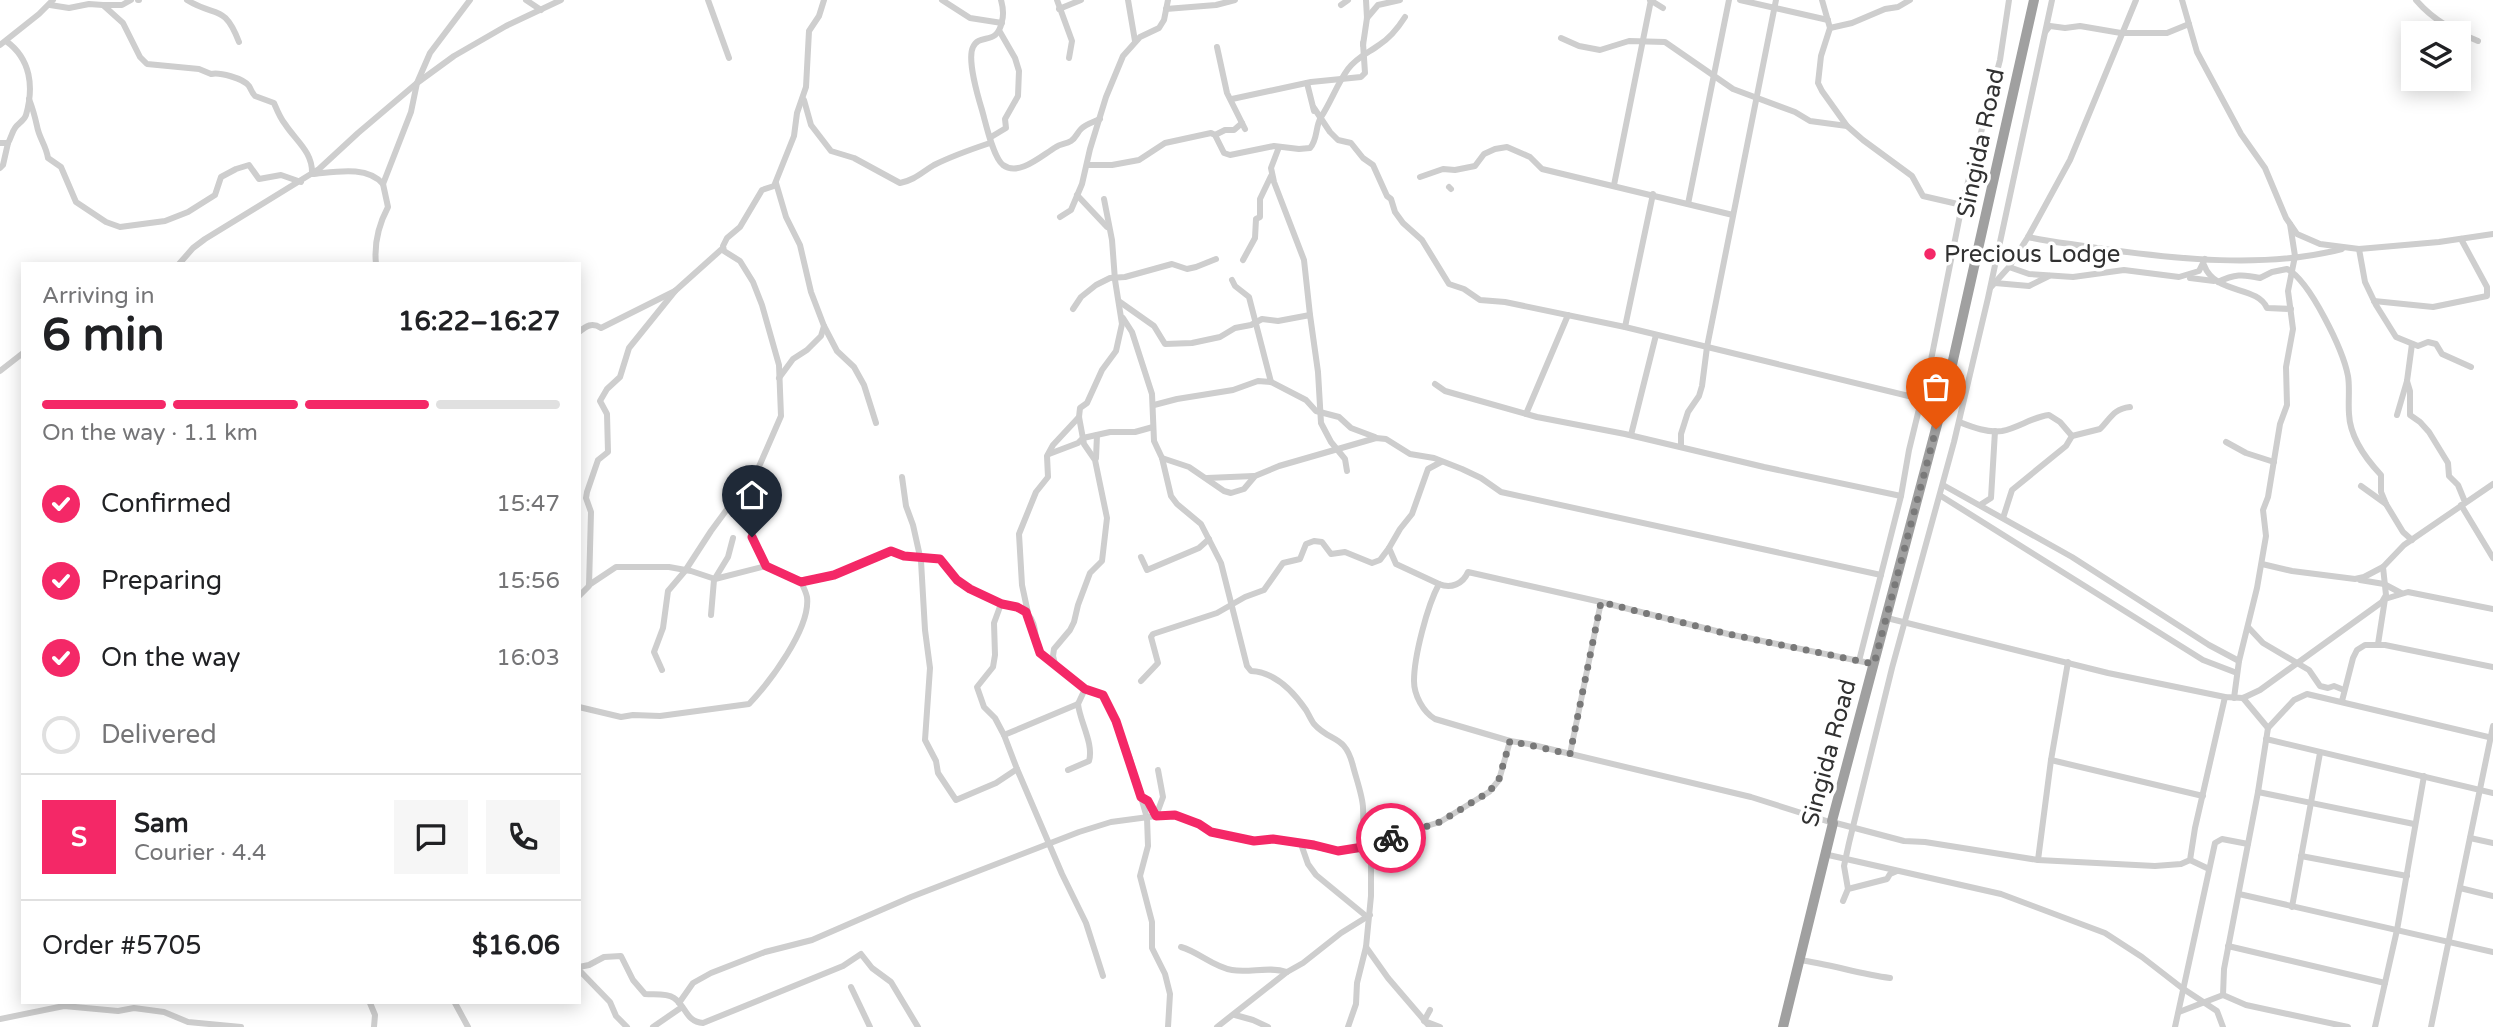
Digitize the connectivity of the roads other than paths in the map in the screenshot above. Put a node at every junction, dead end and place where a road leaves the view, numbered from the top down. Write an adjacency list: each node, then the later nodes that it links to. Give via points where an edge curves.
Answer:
1 (131, 0): 31 (street, via 122,5)
2 (187, 0): 51 (street, via 223,14)
3 (470, 0): 59 (street, via 430,53)
4 (526, 0): 37 (street)
5 (561, 0): 37 (street)
6 (708, 0): 55 (street)
7 (824, 0): 61 (street, via 808,31)
8 (942, 0): 41 (street, via 970,18)
9 (1001, 0): 41 (street)
10 (1057, 0): 35 (street)
11 (1081, 0): 35 (street)
12 (1128, 0): 48 (street)
13 (1168, 0): 36 (street)
14 (1235, 0): 36 (street)
15 (1348, 0): 32 (street)
16 (1366, 0): 39 (street)
17 (1400, 0): 39 (street, via 1378,5)
18 (1650, 0): 33 (street); 49 (street)
19 (1729, 0): 57 (street)
20 (1741, 0): 34 (street)
21 (1776, 0): 34 (street)
22 (1822, 0): 40 (street)
23 (1910, 0): 43 (street)
24 (2009, 0): 88 (street, via 2000,60)
25 (2034, 0): 204 (highway, Singida Road, via 1947,387)
26 (2052, 0): 44 (street)
27 (2136, 0): 46 (street)
28 (2182, 0): 42 (street)
29 (2416, 0): 50 (street, via 2451,30)
30 (51, 2): 31 (street, via 69,8); 52 (street)
31 (100, 3): 77 (street, via 123,23 147,64 226,74 244,82 255,96 274,103 310,157)
32 (1340, 5)
33 (1663, 8)
34 (1775, 8): 40 (street); 64 (street)
35 (1059, 9): 56 (street, via 1072,41)
36 (1166, 9): 48 (street, via 1159,28)
37 (541, 10): 59 (street, via 467,48)
38 (1405, 17): 54 (street, via 1387,39)
39 (1367, 18): 54 (street)
40 (1828, 19): 43 (street)
41 (1002, 23): 45 (street)
42 (2189, 24): 46 (street, via 2167,33); 91 (street, via 2197,52 2241,134 2265,168)
43 (1830, 28): 68 (street, via 1818,83)
44 (2046, 31): 46 (street, via 2050,26 2080,26); 112 (street)
45 (1000, 32): 71 (street, via 1018,65 1018,96 1005,119 1006,128); 71 (street, via 978,41 972,52)
46 (2122, 33): 94 (street, via 2070,160)
47 (1560, 38): 49 (street, via 1599,50 1624,41)
48 (1135, 41): 67 (street, via 1121,59)
49 (1643, 41): 57 (street, via 1667,43); 83 (street)
50 (2478, 41)
51 (239, 42)
52 (3, 43): 62 (street, via 23,58)
53 (1217, 47): 63 (street)
54 (1362, 55): 58 (street); 58 (street, via 1365,73)
55 (729, 58)
56 (1069, 58)
57 (1714, 76): 64 (street); 87 (street)
58 (1342, 78): 60 (street); 66 (street)
59 (417, 83): 77 (street); 82 (street, via 411,112)
60 (1307, 83): 63 (street); 65 (street)
61 (803, 98): 71 (street, via 811,125 831,151 900,183); 81 (street)
62 (29, 99): 73 (street, via 26,116); 80 (street, via 48,158 61,167 76,202 120,228 164,222 188,212 215,195 221,177 242,166 249,165 259,178 281,175)
63 (1232, 99): 70 (street, via 1243,126)
64 (1758, 99): 68 (street, via 1810,121); 89 (street)
65 (1314, 108): 66 (street); 69 (street)
66 (1321, 117): 69 (street); 119 (street, via 1338,140 1352,143 1373,164 1395,212 1423,240 1449,284 1480,300)
67 (1100, 119): 71 (street, via 1070,141 1016,169 1003,165); 75 (street)
68 (1847, 126): 88 (street, via 1912,176 1923,196)
69 (1317, 130): 74 (street, via 1310,148)
70 (1215, 135): 74 (street, via 1224,153 1230,155); 75 (street, via 1165,143 1139,160)
71 (991, 140)
72 (0, 143): 73 (street)
73 (8, 143): 76 (street)
74 (1279, 147): 78 (street)
75 (1088, 165): 85 (street)
76 (0, 168)
77 (312, 174): 80 (street); 82 (street, via 365,173)
78 (1272, 174): 101 (street, via 1260,199 1255,238); 118 (street, via 1304,260)
79 (1420, 177): 83 (street, via 1475,166 1484,154 1507,148 1530,157 1542,169)
80 (301, 182): 102 (street, via 205,239)
81 (776, 183): 96 (street, via 762,190); 122 (street)
82 (383, 184): 103 (street, via 388,207 382,218)
83 (1614, 186): 84 (street)
84 (1653, 194): 87 (street); 123 (street)
85 (1077, 195): 90 (street, via 1071,210); 92 (street)
86 (1104, 199): 92 (street)
87 (1688, 204): 89 (street)
88 (1962, 205): 137 (street)
89 (1733, 215): 127 (street)
90 (1060, 217)
91 (2290, 224): 97 (street, via 2311,242); 99 (street)
92 (1110, 230): 109 (street)
93 (2493, 234): 95 (street)
94 (2028, 237): 104 (street); 105 (street)
95 (2460, 239): 98 (street); 115 (street, via 2487,287 2487,296 2433,307)
96 (723, 248): 113 (street); 133 (street, via 743,265 760,298 778,359)
97 (2345, 248): 98 (street); 99 (street)
98 (2359, 250): 115 (street)
99 (2295, 256): 104 (street); 106 (street)
100 (1216, 259): 109 (street, via 1187,269 1172,264)
101 (1243, 260)
102 (180, 262)
103 (376, 262)
104 (2204, 262): 108 (street, via 2195,274); 111 (street, via 2207,274)
105 (2009, 267): 107 (street, via 2029,274); 112 (street)
106 (2293, 272): 111 (street, via 2283,268 2260,278 2238,274); 117 (street, via 2288,291); 173 (street, via 2339,350 2348,376 2351,424 2357,442 2381,474)
107 (2052, 274): 108 (street, via 2073,277 2128,270); 112 (street, via 2029,286)
108 (2183, 276): 111 (street)
109 (1115, 278): 114 (street); 116 (street, via 1096,285)
110 (1232, 280): 121 (street, via 1249,297)
111 (2217, 282): 117 (street, via 2260,298 2269,308)
112 (1992, 286): 144 (street)
113 (675, 291): 124 (street, via 610,325 589,325); 194 (street, via 629,348 620,377 600,401 607,414 608,452 598,460 586,498 591,512)
114 (1119, 301): 120 (street); 121 (street, via 1154,326 1165,344 1200,342)
115 (2374, 301): 126 (street, via 2396,337)
116 (1073, 309)
117 (2291, 309): 160 (street, via 2287,405)
118 (1310, 315): 121 (street); 140 (street)
119 (1567, 315): 123 (street); 142 (street)
120 (1123, 318): 138 (street); 143 (street, via 1116,351 1080,408)
121 (1256, 323): 135 (street)
122 (824, 326): 133 (street, via 821,336 793,359); 145 (street, via 864,384)
123 (1625, 327): 125 (street)
124 (581, 331)
125 (1656, 335): 127 (street); 149 (street)
126 (2412, 344): 131 (street, via 2434,343 2442,354); 134 (street)
127 (1707, 347): 137 (street); 154 (street, via 1702,386 1688,412)
128 (21, 354): 129 (street)
129 (14, 358): 130 (street); 132 (street)
130 (21, 360)
131 (2471, 367)
132 (0, 371)
133 (778, 380): 163 (street, via 781,416)
134 (2407, 381): 141 (street); 141 (street, via 2397,415)
135 (1271, 382): 138 (street); 140 (street)
136 (1435, 384): 142 (street, via 1445,391)
137 (1921, 398): 171 (street)
138 (1154, 405): 146 (street)
139 (2130, 407): 150 (street, via 2110,414 2101,429)
140 (1320, 411): 152 (street); 155 (street, via 1323,428)
141 (2409, 413): 174 (street, via 2429,432 2448,464)
142 (1526, 414): 149 (street)
143 (1079, 417): 151 (street); 156 (street)
144 (1959, 422): 147 (street); 169 (street)
145 (876, 423)
146 (1153, 427): 148 (street); 158 (street)
147 (1995, 431): 150 (street, via 2046,415); 175 (street, via 1991,498)
148 (1097, 435): 151 (street); 161 (street)
149 (1631, 435): 154 (street)
150 (2072, 436): 176 (street, via 2012,490)
151 (1083, 438): 156 (street); 161 (street)
152 (1376, 438): 155 (street); 157 (street)
153 (2226, 442): 160 (street)
154 (1681, 447): 171 (street)
155 (1339, 450): 164 (street); 165 (street)
156 (1049, 454): 203 (street, via 1048,477 1036,492 1019,538)
157 (1423, 456): 159 (street); 162 (street)
158 (1162, 458): 167 (street); 178 (street, via 1173,500 1197,520)
159 (1443, 461): 162 (street); 188 (street, via 1501,492)
160 (2274, 462): 184 (street, via 2263,510 2267,528)
161 (1096, 464): 212 (street, via 1107,518 1102,561 1090,573 1070,631 1054,649)
162 (1428, 469): 180 (street, via 1412,514)
163 (757, 470): 185 (street, via 744,501 752,537); 187 (street)
164 (1347, 471)
165 (1255, 476): 167 (street); 167 (street, via 1244,489 1231,493)
166 (902, 477): 182 (street)
167 (1207, 478)
168 (2493, 484): 174 (street)
169 (1943, 485): 172 (street); 175 (street)
170 (2361, 486): 173 (street)
171 (1901, 496): 188 (street)
172 (1941, 496): 205 (street); 216 (street, via 2203,660)
173 (2386, 504): 179 (street)
174 (2463, 504): 179 (street); 183 (street)
175 (1980, 505): 176 (street)
176 (2003, 518): 209 (street)
177 (733, 538): 189 (street)
178 (1209, 540): 181 (street, via 1147,570); 200 (street, via 1221,563)
179 (2412, 540): 186 (street)
180 (1389, 548): 192 (street, via 1396,564); 200 (street, via 1372,563 1345,552 1331,554 1322,542 1314,541 1306,544 1300,559 1283,563 1264,590)
181 (1140, 556)
182 (921, 558): 191 (street, via 891,551 834,575); 199 (street, via 940,559 957,580); 235 (street, via 930,668 925,740 938,773 956,800)
183 (2493, 558)
184 (2262, 564): 190 (street); 206 (street)
185 (766, 566): 189 (street); 191 (street)
186 (2383, 567): 190 (street); 193 (street)
187 (685, 571): 189 (street); 194 (street, via 616,567); 215 (street, via 668,591 665,603 663,628 654,652)
188 (1881, 575): 208 (street)
189 (715, 579): 202 (street)
190 (2355, 579): 193 (street)
191 (801, 582): 225 (street, via 807,597 798,635 749,704 621,717)
192 (1439, 584): 198 (street, via 1458,585 1468,572); 231 (street, via 1417,659 1416,695 1435,719)
193 (2384, 584): 195 (street); 197 (street)
194 (589, 585): 196 (street)
195 (2401, 593): 197 (street); 201 (street)
196 (581, 594)
197 (2385, 599): 207 (street); 211 (street)
198 (1601, 602): 208 (street); 233 (street)
199 (1001, 604): 203 (street); 228 (street, via 994,623 993,667 977,687 984,707)
200 (1232, 606): 217 (street, via 1153,634 1158,663); 255 (street, via 1250,670 1284,684 1314,724 1346,749 1363,807 1362,827)
201 (2493, 609)
202 (711, 615)
203 (1029, 615): 212 (street, via 1038,649)
204 (1886, 618): 205 (street); 213 (highway, Singida Road)
205 (1904, 622): 210 (street); 249 (street)
206 (2248, 627): 209 (street); 211 (street, via 2263,643)
207 (2378, 644): 214 (street); 219 (street, via 2357,650)
208 (1859, 661): 213 (street)
209 (2239, 661): 216 (street)
210 (2068, 662): 220 (street); 234 (street)
211 (2297, 663): 219 (street, via 2309,670 2320,686); 222 (street)
212 (1055, 664): 218 (street)
213 (1874, 664): 247 (highway, Singida Road)
214 (2493, 667)
215 (662, 670)
216 (2237, 673): 221 (street)
217 (1141, 681)
218 (1085, 689): 224 (street); 243 (street, via 1103,695 1113,713)
219 (2344, 690): 223 (street)
220 (2225, 697): 221 (street); 242 (street)
221 (2234, 698): 222 (street)
222 (2243, 698): 227 (street)
223 (2342, 701): 227 (street, via 2300,695); 229 (street)
224 (1078, 704): 228 (street); 236 (street, via 1091,755 1089,761)
225 (581, 707)
226 (2493, 726): 229 (street)
227 (2268, 728): 230 (street)
228 (1004, 735): 235 (street)
229 (2492, 738): 239 (street)
230 (2266, 739): 232 (street); 240 (street)
231 (1510, 741): 233 (street); 255 (street, via 1493,789 1440,822 1381,840)
232 (2320, 752): 238 (street); 244 (street)
233 (1570, 754): 247 (street, via 1751,797)
234 (2051, 760): 242 (street); 259 (street)
235 (1017, 769): 254 (street)
236 (1069, 770)
237 (1158, 771): 245 (street, via 1163,797)
238 (2424, 776): 239 (street); 248 (street)
239 (2480, 789): 241 (street); 250 (street)
240 (2258, 792): 244 (street); 253 (street)
241 (2493, 793)
242 (2203, 796): 260 (street)
243 (1141, 797): 245 (street); 246 (street)
244 (2311, 803): 248 (street); 257 (street)
245 (1156, 816): 246 (street); 252 (street, via 1178,815 1224,836)
246 (1147, 818): 254 (street, via 1111,821); 303 (street, via 1148,846 1140,876 1152,922 1152,948 1166,974 1170,994)
247 (1832, 822): 249 (street); 256 (highway, Singida Road)
248 (2414, 824): 263 (street)
249 (1853, 826): 258 (street); 259 (street, via 1904,841)
250 (2470, 838): 251 (street); 264 (street)
251 (2493, 843)
252 (1301, 844): 255 (street, via 1338,851 1363,847); 270 (street, via 1316,875)
253 (2248, 844): 261 (street, via 2218,839); 266 (street)
254 (1049, 845): 281 (street, via 1086,923); 290 (street, via 812,940 765,952 711,974 693,983)
255 (1369, 852): 270 (street)
256 (1824, 854): 258 (street); 277 (highway, Singida Road)
257 (2301, 856): 263 (street); 269 (street)
258 (1845, 859): 262 (street); 265 (street)
259 (2038, 860): 260 (street, via 2155,866)
260 (2190, 860): 261 (street)
261 (2209, 869): 285 (street)
262 (1899, 871): 265 (street, via 1887,879); 285 (street, via 2001,894 2105,933)
263 (2407, 876): 271 (street)
264 (2460, 888): 267 (street); 272 (street)
265 (1848, 889): 268 (street)
266 (2239, 894): 269 (street); 273 (street)
267 (2493, 897)
268 (1843, 901)
269 (2292, 907): 271 (street)
270 (1368, 916): 275 (street); 280 (street)
271 (2397, 930): 272 (street); 283 (street)
272 (2449, 942): 276 (street); 315 (street)
273 (2228, 946): 283 (street); 286 (street)
274 (1181, 947): 280 (street, via 1222,968)
275 (1366, 947): 293 (street, via 1394,987); 306 (street)
276 (2493, 952)
277 (1799, 960): 282 (street); 309 (highway, Singida Road)
278 (581, 967): 290 (street, via 604,957 621,956 645,994 671,997)
279 (581, 970): 299 (street)
280 (1287, 972): 292 (street)
281 (1103, 976)
282 (1890, 978)
283 (2385, 983): 314 (street)
284 (851, 987): 301 (street)
285 (2182, 988): 287 (street); 291 (street)
286 (2223, 995): 287 (street); 294 (street)
287 (2204, 1003): 291 (street); 311 (street, via 2217,1011)
288 (370, 1004): 297 (street)
289 (456, 1004): 298 (street)
290 (680, 1005): 300 (street); 302 (street, via 695,1022 709,1021 843,966 861,954 891,982)
291 (2179, 1012): 310 (street)
292 (1235, 1015): 304 (street); 305 (street)
293 (1427, 1016): 307 (street); 308 (street, via 1427,1022)
294 (2305, 1018): 312 (street); 313 (street)
295 (0, 1019): 296 (street, via 64,1006 134,1008 164,1012 188,1022)
296 (241, 1027)
297 (374, 1027)
298 (468, 1027)
299 (627, 1027)
300 (653, 1027)
301 (870, 1027)
302 (918, 1027)
303 (1168, 1027)
304 (1217, 1027)
305 (1268, 1027)
306 (1348, 1027)
307 (1430, 1027)
308 (1440, 1027)
309 (1783, 1027)
310 (2175, 1027)
311 (2223, 1027)
312 (2304, 1027)
313 (2348, 1027)
314 (2375, 1027)
315 (2431, 1027)

